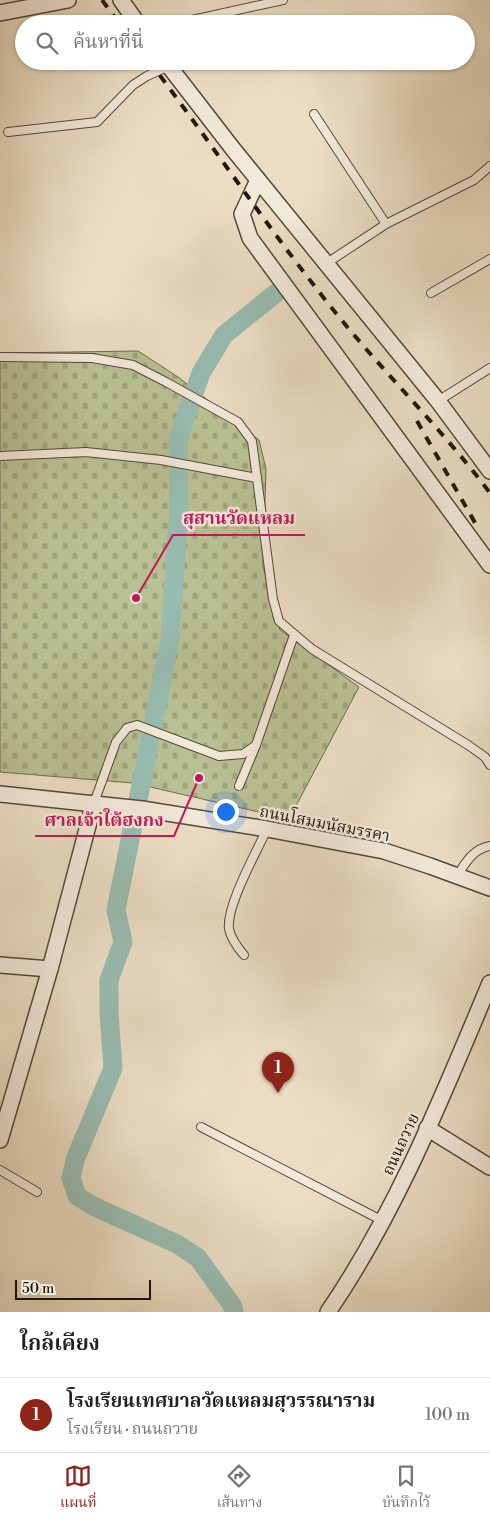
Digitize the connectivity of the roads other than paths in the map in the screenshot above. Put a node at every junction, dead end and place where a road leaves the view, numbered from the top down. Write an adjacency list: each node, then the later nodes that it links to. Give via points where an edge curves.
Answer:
1 (68, 0): 4 (street)
2 (121, 0): 5 (street)
3 (283, 0): 6 (lane)
4 (0, 13)
5 (132, 15)
6 (215, 15)
7 (157, 70): 10 (lane, via 133,85 97,122)
8 (172, 70): 12 (street)
9 (314, 114): 13 (lane)
10 (8, 132)
11 (490, 166): 13 (lane, via 474,180)
12 (258, 180): 15 (street); 23 (street, via 242,214 250,238)
13 (386, 224): 15 (lane)
14 (490, 259): 16 (lane)
15 (327, 264): 19 (street)
16 (431, 293)
17 (0, 356): 22 (lane, via 92,358 133,365 238,422 252,441)
18 (490, 368): 19 (lane)
19 (438, 401): 21 (street)
20 (0, 456): 22 (lane, via 86,452 161,460)
21 (490, 471)
22 (257, 478): 24 (lane, via 273,599 279,621)
23 (490, 564)
24 (294, 635): 25 (lane); 26 (lane, via 468,745 485,757)
25 (256, 745): 27 (lane); 29 (lane, via 243,754 219,756 138,725 127,728 116,742)
26 (490, 765)
27 (239, 786)
28 (0, 794): 29 (street, ถนนโสมมนัสมรรคา)
29 (94, 803): 30 (street, ถนนโสมมนัสมรรคา); 36 (street)
30 (267, 829): 32 (street, ถนนโสมมนัสมรรคา, via 384,851); 34 (lane, via 232,906 229,928 234,944)
31 (490, 846): 32 (lane, via 481,847 470,856)
32 (457, 876): 33 (street, ถนนโสมมนัสมรรคา)
33 (490, 888)
34 (244, 956)
35 (0, 965): 36 (street)
36 (50, 969): 38 (street)
37 (490, 983): 40 (street, ถนนถวาย)
38 (7, 1094): 41 (street)
39 (201, 1127): 45 (lane)
40 (427, 1128): 42 (street); 45 (street, ถนนถวาย)
41 (0, 1140)
42 (490, 1167)
43 (0, 1170): 44 (lane)
44 (37, 1192)
45 (383, 1221): 46 (street, ถนนถวาย)
46 (328, 1312)

